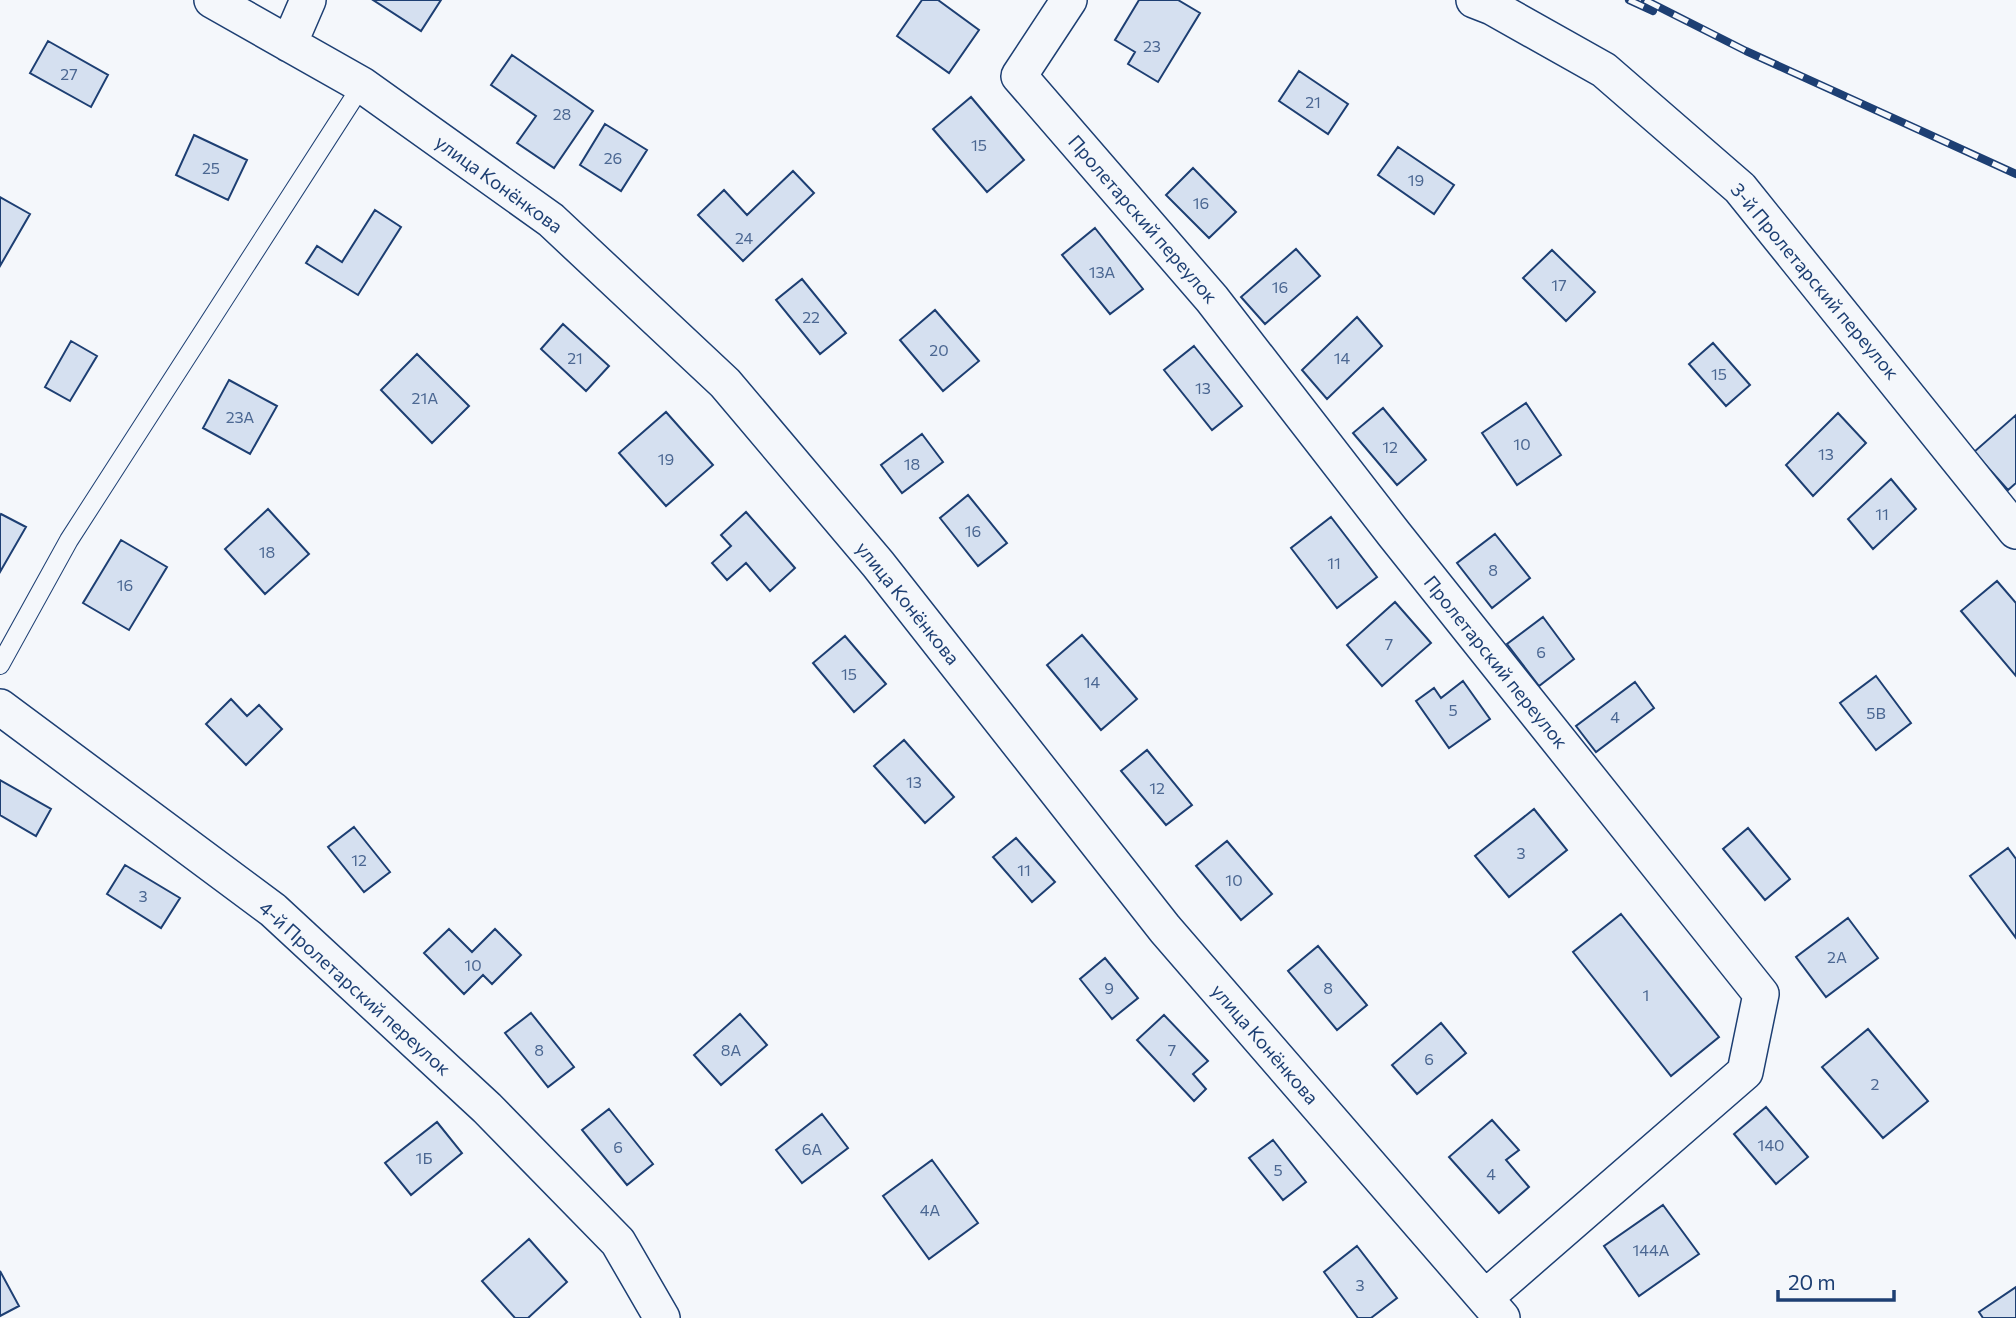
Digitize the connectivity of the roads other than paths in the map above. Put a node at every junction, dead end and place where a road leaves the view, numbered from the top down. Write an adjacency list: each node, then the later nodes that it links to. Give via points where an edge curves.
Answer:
1 (212, 0): 5 (street, улица Конёнкова)
2 (308, 0): 5 (street)
3 (1069, 0): 10 (street, Пролетарский переулок, via 1019,76 1212,299 1761,994 1745,1072)
4 (1474, 0): 7 (street, 3-й Пролетарский переулок, via 1604,70 1740,188)
5 (289, 44): 6 (street, улица Конёнкова)
6 (362, 85): 8 (lane, via 69,540); 10 (street, улица Конёнкова, via 551,220 726,383 878,564 1165,929)
7 (2016, 531)
8 (0, 665)
9 (0, 707): 11 (street, 4-й Пролетарский переулок, via 273,910 486,1108 618,1242)
10 (1494, 1308)
11 (662, 1318)

